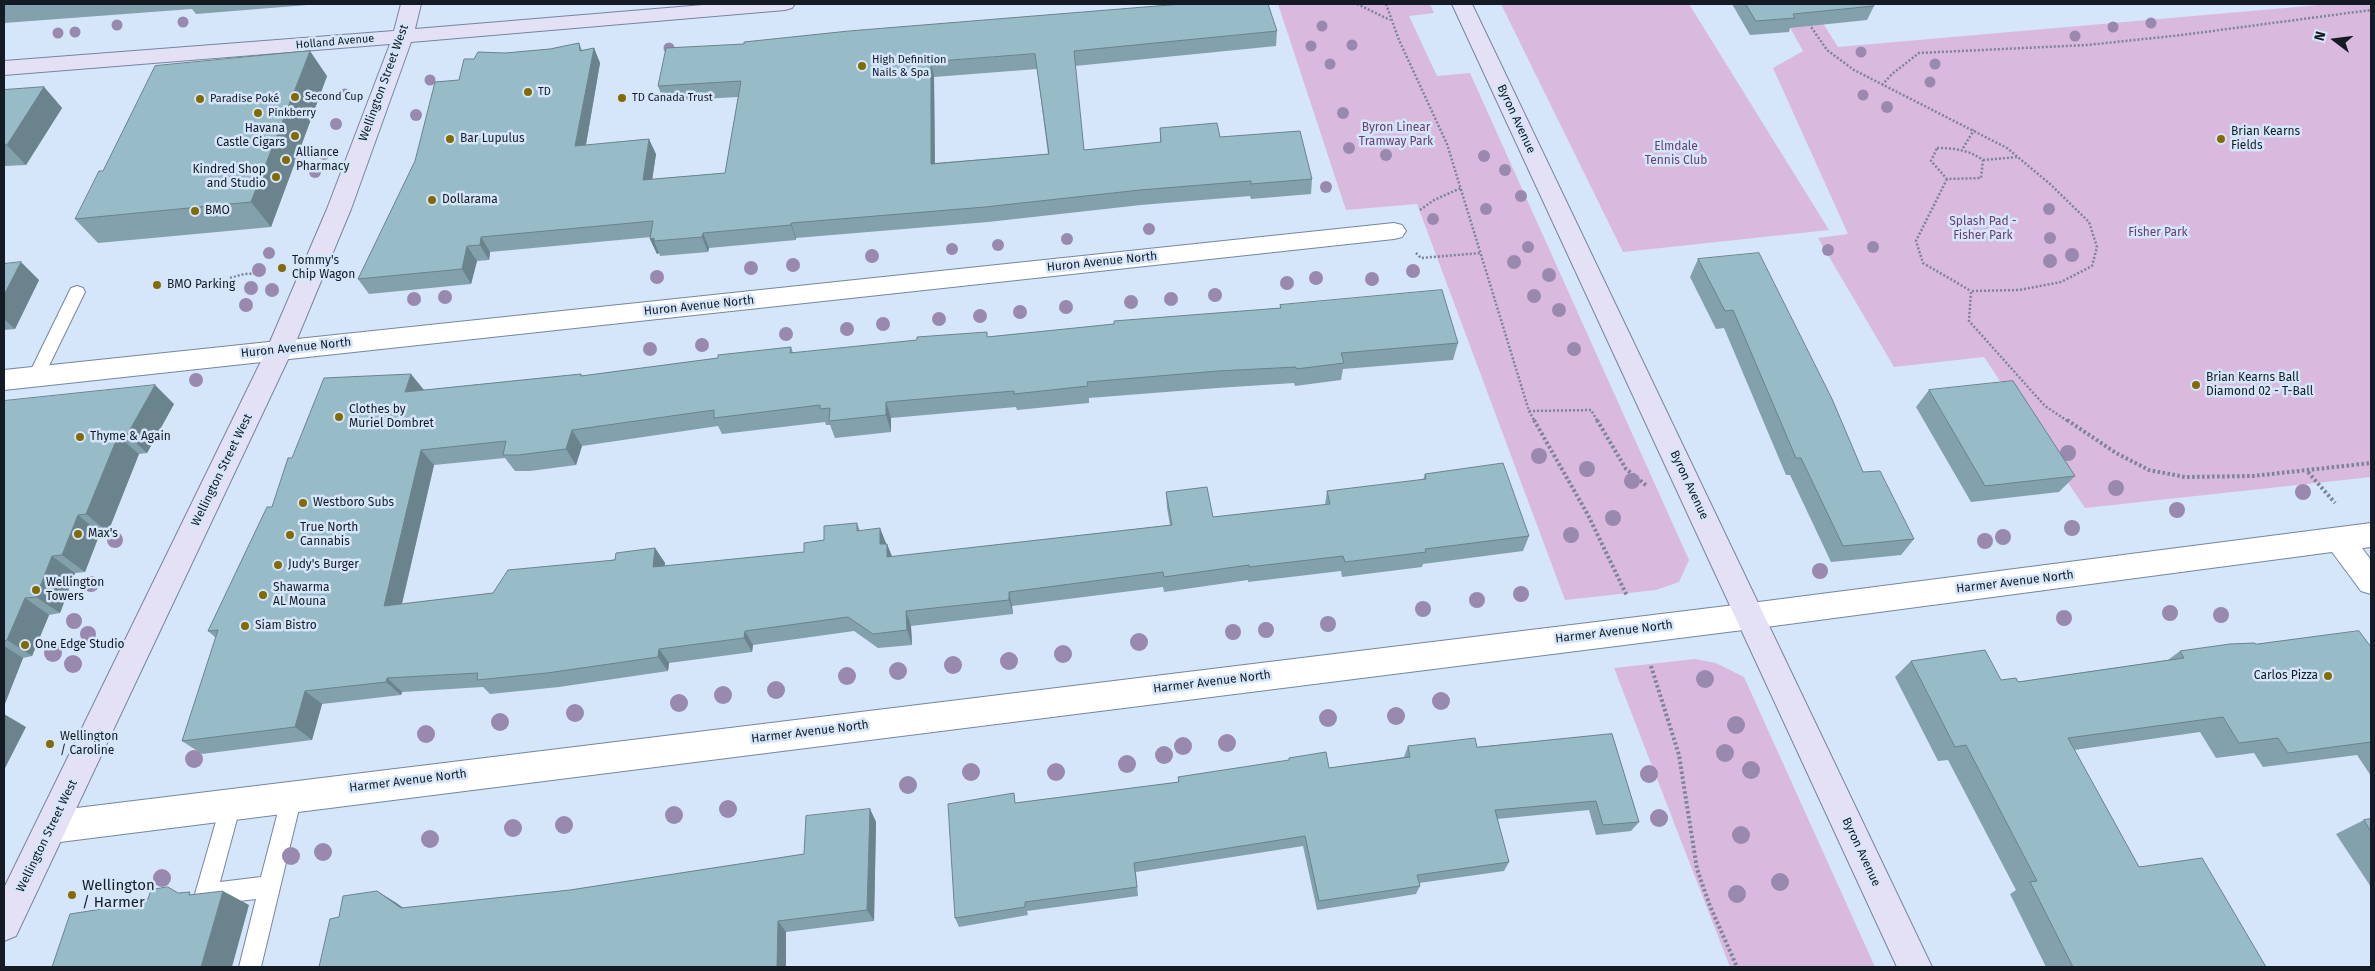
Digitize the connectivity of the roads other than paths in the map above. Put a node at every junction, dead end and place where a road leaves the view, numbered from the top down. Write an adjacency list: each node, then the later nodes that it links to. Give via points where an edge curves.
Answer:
1 (411, 4): 4 (street, Wellington Street West)
2 (785, 4): 4 (street, Holland Avenue)
3 (1462, 4): 14 (street, Byron Avenue)
4 (404, 36): 5 (street, Holland Avenue); 8 (street, Wellington Street West, via 339,209)
5 (4, 68)
6 (1394, 231): 8 (street, Huron Avenue North)
7 (77, 292): 9 (lane)
8 (279, 351): 9 (street, Huron Avenue North); 17 (street, Wellington Street West)
9 (36, 376): 10 (street, Huron Avenue North)
10 (4, 380)
11 (2371, 535): 12 (street, Harmer Avenue North)
12 (2339, 539): 13 (street); 14 (street, Harmer Avenue North)
13 (2371, 582)
14 (1751, 616): 15 (street, Harmer Avenue North); 21 (street, Byron Avenue)
15 (292, 796): 16 (street, Harmer Avenue North); 18 (lane)
16 (231, 804): 17 (street, Harmer Avenue North); 18 (lane, via 206,894)
17 (52, 827): 19 (street, Wellington Street West)
18 (269, 887): 20 (lane)
19 (4, 924)
20 (250, 967)
21 (1915, 967)

